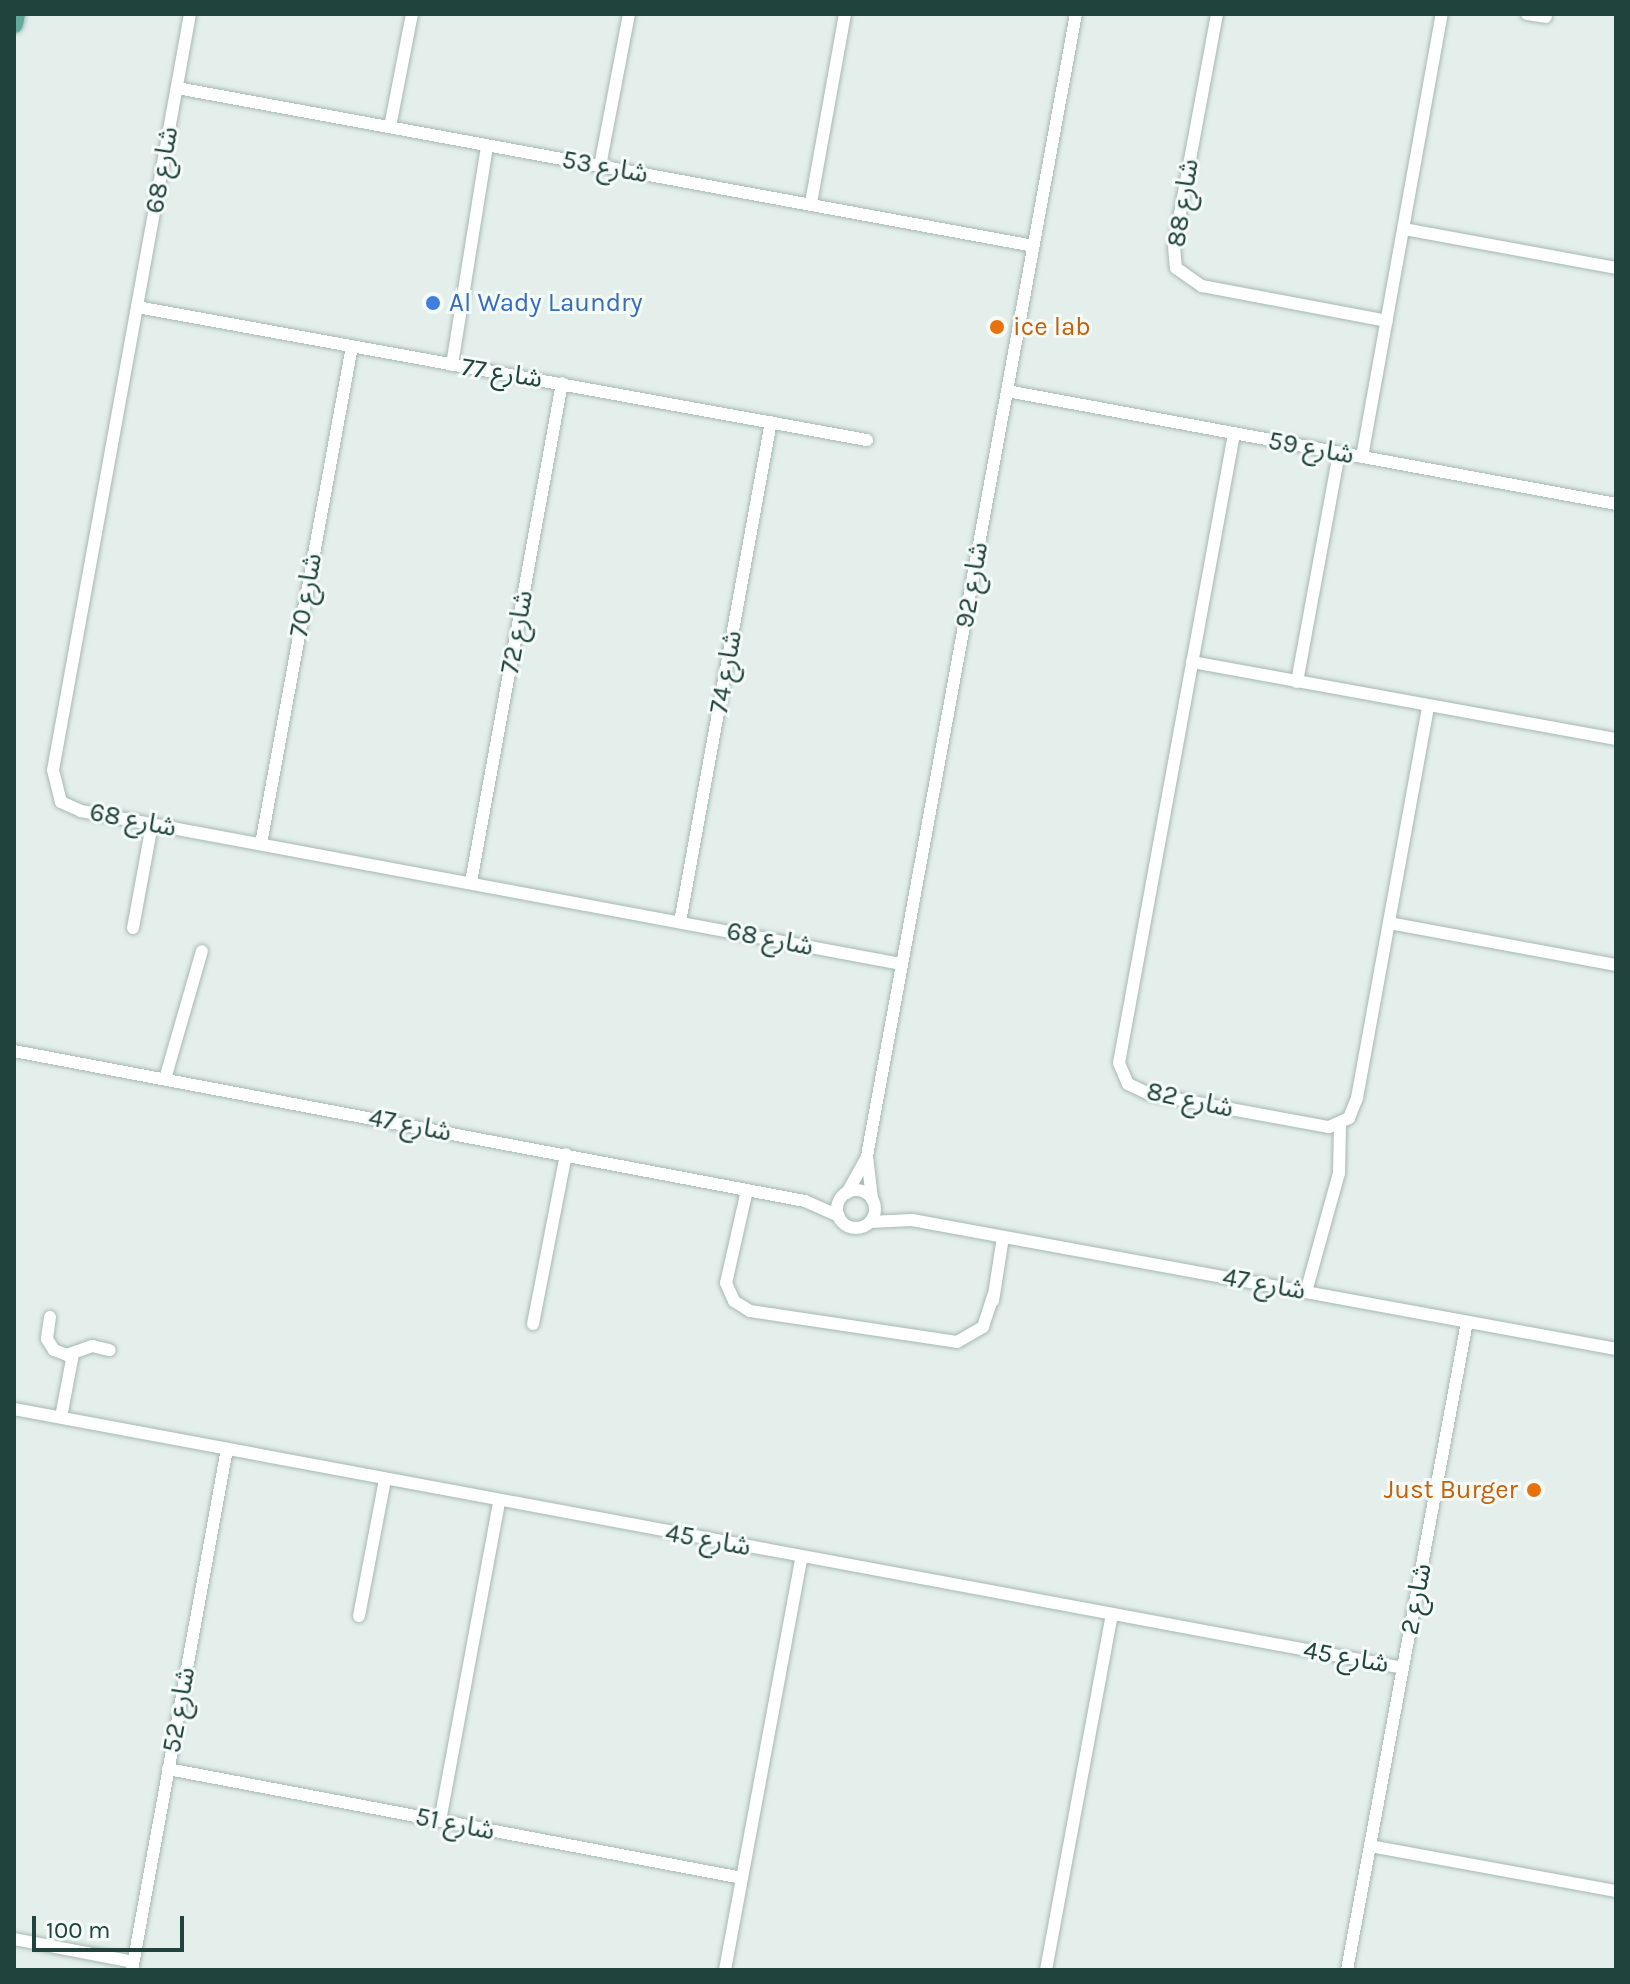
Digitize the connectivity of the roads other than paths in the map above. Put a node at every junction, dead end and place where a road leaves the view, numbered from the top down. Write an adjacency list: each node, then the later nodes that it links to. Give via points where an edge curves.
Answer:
1 (16, 14): 11 (main road)
2 (190, 14): 12 (street, شارع 68)
3 (412, 14): 13 (street)
4 (629, 14): 15 (street)
5 (845, 14): 16 (street)
6 (1076, 14): 18 (street, شارع 92)
7 (1217, 14): 21 (street, شارع 88, via 1174,246 1176,268 1202,286)
8 (1442, 14): 17 (street)
9 (1527, 14): 10 (street)
10 (1546, 17)
11 (14, 24)
12 (177, 88): 13 (street, شارع 53); 20 (street, شارع 68)
13 (390, 127): 14 (street, شارع 53)
14 (487, 146): 15 (street, شارع 53); 23 (street)
15 (600, 166): 16 (street, شارع 53)
16 (811, 203): 18 (street, شارع 53)
17 (1404, 229): 19 (street); 21 (street)
18 (1034, 246): 25 (street, شارع 92)
19 (1616, 268)
20 (137, 307): 22 (street, شارع 77); 36 (street, شارع 68, via 52,782 70,808)
21 (1387, 321): 30 (street)
22 (352, 346): 23 (street, شارع 77); 37 (street, شارع 70)
23 (452, 365): 24 (street, شارع 77)
24 (562, 383): 26 (street, شارع 77); 38 (street, شارع 72)
25 (1007, 391): 27 (street, شارع 59); 43 (street, شارع 92)
26 (771, 422): 28 (street, شارع 77); 39 (street, شارع 74)
27 (1234, 434): 29 (street, شارع 59); 32 (street, شارع 82)
28 (867, 440)
29 (1339, 453): 30 (street, شارع 59); 33 (street)
30 (1362, 457): 31 (street, شارع 59)
31 (1616, 504)
32 (1192, 662): 33 (street); 47 (street, شارع 82, via 1121,1075 1149,1094 1318,1125)
33 (1297, 682): 34 (street)
34 (1428, 706): 35 (street); 40 (street)
35 (1616, 739)
36 (152, 824): 37 (street, شارع 68); 41 (street)
37 (261, 844): 38 (street, شارع 68)
38 (471, 882): 39 (street, شارع 68)
39 (680, 922): 43 (street, شارع 68)
40 (1389, 923): 44 (street); 47 (street, via 1355,1109)
41 (133, 928)
42 (202, 951): 46 (street)
43 (902, 964): 49 (street, شارع 92)
44 (1616, 965)
45 (14, 1051): 46 (street, شارع 47)
46 (165, 1079): 48 (street, شارع 47)
47 (1340, 1124): 58 (street, via 1339,1173)
48 (566, 1154): 50 (street, شارع 47); 61 (street)
49 (867, 1156): 51 (street, شارع 92); 52 (street, شارع 92)
50 (747, 1190): 53 (street, شارع 47); 57 (street, via 735,1248 738,1292 751,1306 776,1314 912,1337 969,1338 986,1322)
51 (846, 1193): 52 (street, via 861,1191); 53 (street, شارع 47); 54 (street, via 838,1204)
52 (873, 1200): 55 (street, شارع 47); 56 (street)
53 (805, 1201): 54 (street, شارع 47)
54 (839, 1216): 56 (street, via 852,1227)
55 (912, 1220): 56 (street, شارع 47); 57 (street, شارع 47)
56 (870, 1222)
57 (1003, 1237): 58 (street, شارع 47)
58 (1306, 1292): 60 (street, شارع 47)
59 (50, 1317): 64 (street, via 49,1345)
60 (1467, 1322): 62 (street, شارع 47); 73 (street, شارع 2)
61 (533, 1324)
62 (1616, 1349)
63 (110, 1350): 64 (street, via 92,1346)
64 (73, 1354): 66 (street)
65 (14, 1409): 66 (street, شارع 45)
66 (61, 1417): 67 (street, شارع 45)
67 (227, 1449): 68 (street, شارع 45); 74 (street, شارع 52)
68 (385, 1480): 69 (street, شارع 45); 72 (street)
69 (499, 1502): 70 (street, شارع 45); 75 (street)
70 (801, 1558): 71 (street, شارع 45); 77 (street)
71 (1112, 1614): 73 (street, شارع 45); 82 (street)
72 (359, 1616)
73 (1403, 1668): 76 (street, شارع 2)
74 (168, 1769): 75 (street, شارع 51); 80 (street, شارع 52)
75 (440, 1821): 77 (street, شارع 51)
76 (1370, 1846): 78 (street); 83 (street, شارع 2)
77 (742, 1878): 81 (street)
78 (1616, 1891)
79 (14, 1939): 80 (street)
80 (132, 1966)
81 (725, 1970)
82 (1046, 1970)
83 (1347, 1970)

